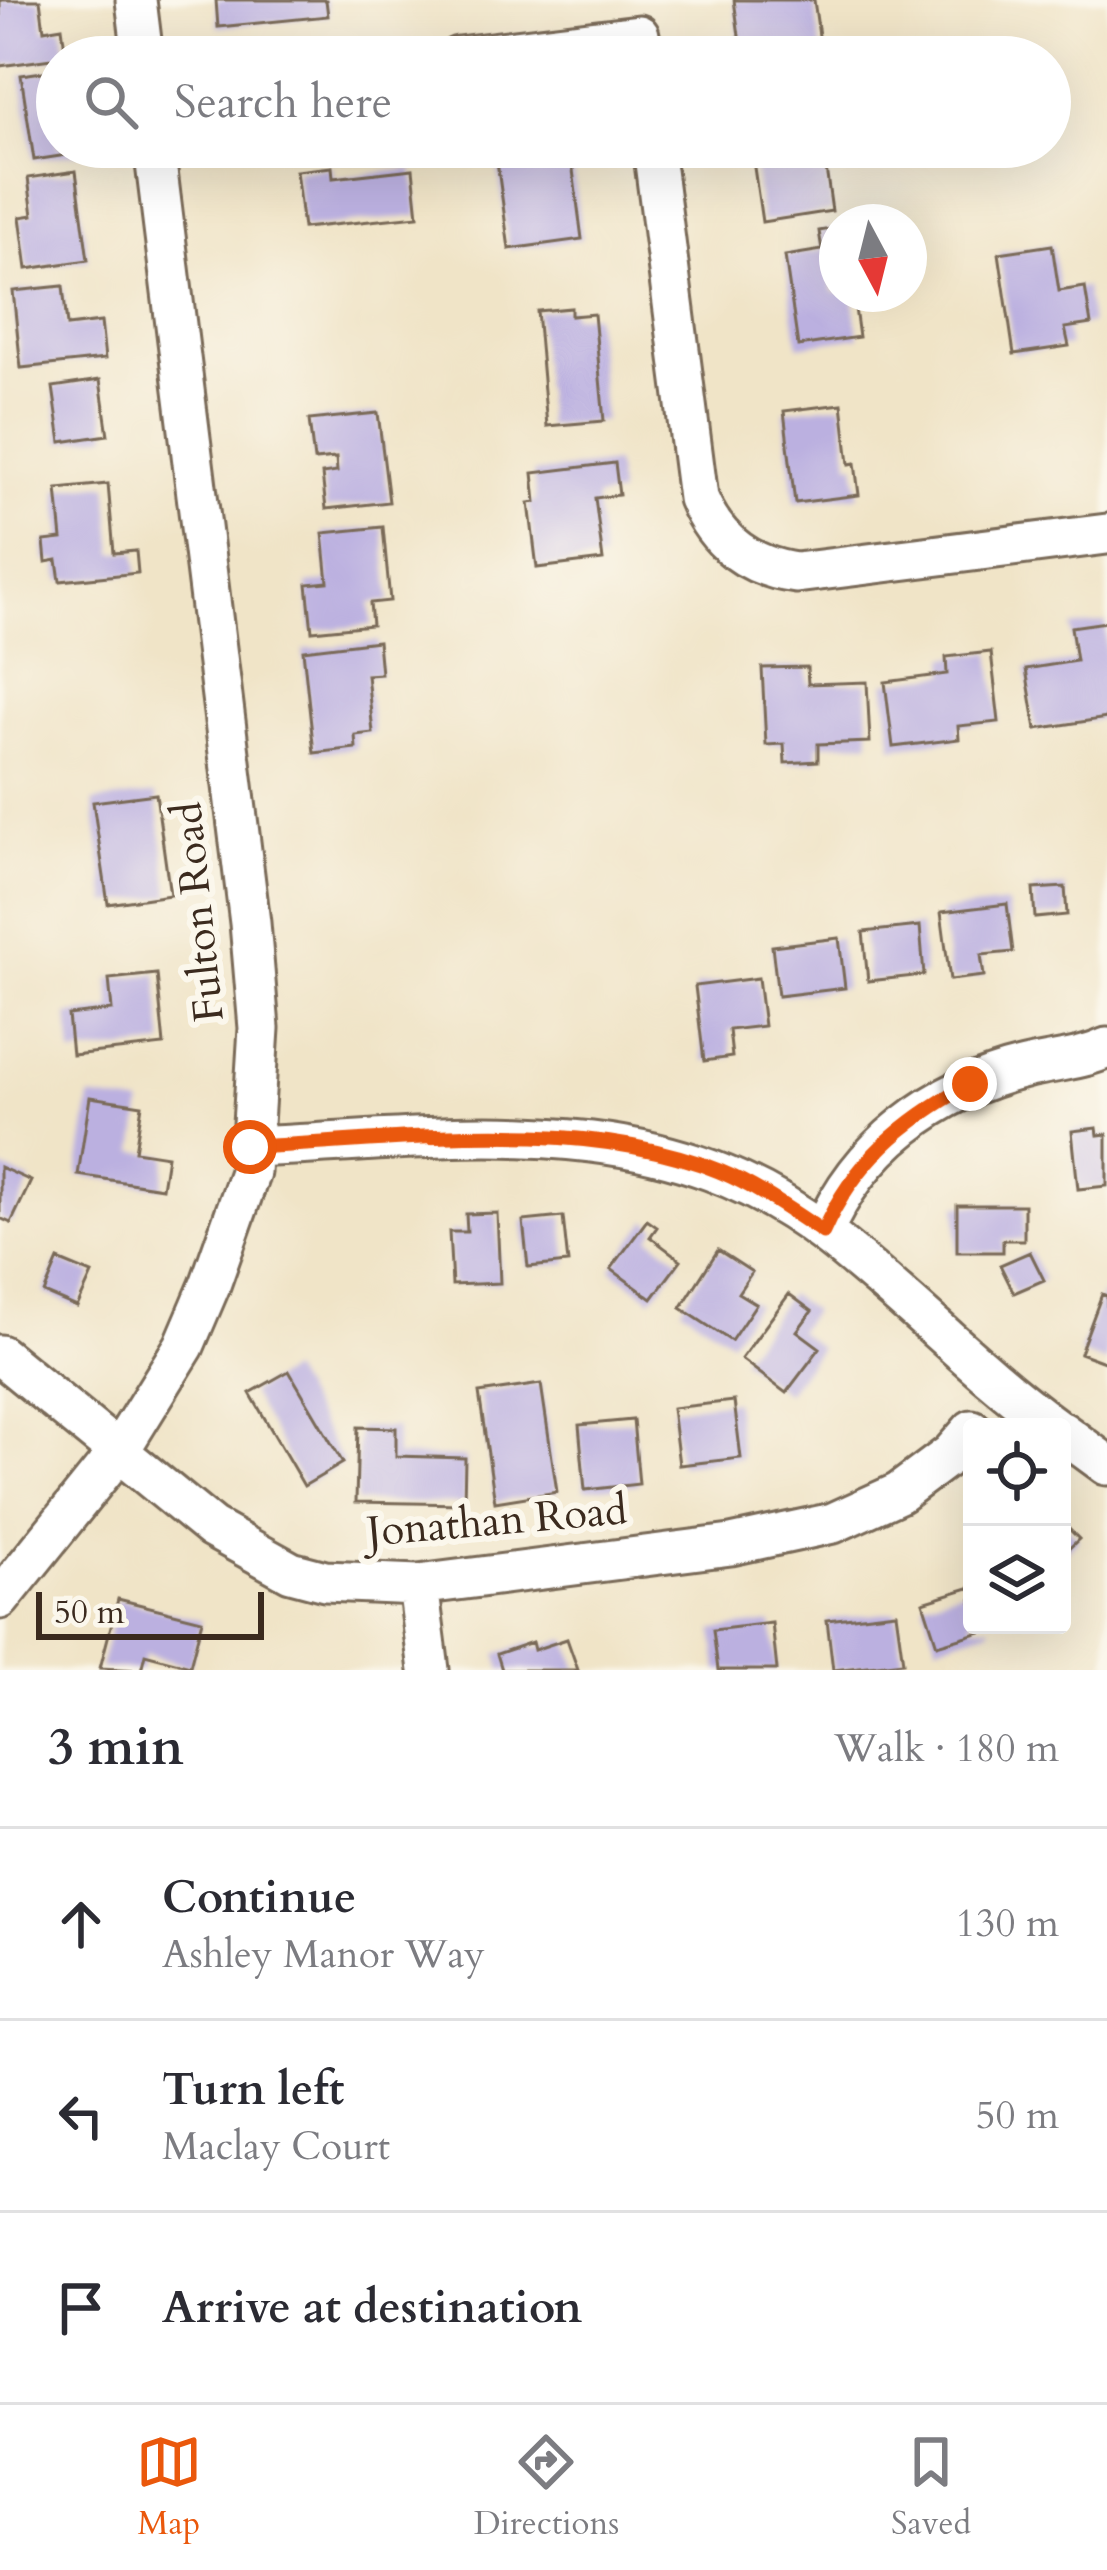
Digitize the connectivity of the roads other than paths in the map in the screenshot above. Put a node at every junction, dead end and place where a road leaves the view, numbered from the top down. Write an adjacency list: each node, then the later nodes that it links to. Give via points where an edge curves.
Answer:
1 (136, 0): 3 (street)
2 (638, 31): 4 (street)
3 (140, 36)
4 (603, 36)
5 (157, 168): 9 (street, Fulton Road, via 250,923 259,1028)
6 (656, 168): 7 (street, via 698,498 724,542 773,570 796,573)
7 (1107, 534)
8 (1107, 1048): 10 (street, via 970,1084 916,1115 840,1192)
9 (250, 1147): 10 (street, via 541,1135 620,1143 718,1171); 17 (street, Fulton Road, via 250,1172 184,1346)
10 (823, 1232): 12 (street)
11 (0, 1355): 17 (street, Jonathan Road)
12 (1006, 1392): 13 (street, Jonathan Road); 14 (street)
13 (982, 1418)
14 (1042, 1418)
15 (1071, 1439): 18 (street)
16 (963, 1440): 19 (street, Jonathan Road, via 899,1493 833,1522 731,1545)
17 (119, 1451): 19 (street, Jonathan Road, via 212,1528 291,1572); 20 (street, Fulton Road)
18 (1107, 1465)
19 (418, 1585): 21 (street)
20 (0, 1599)
21 (429, 1670)

